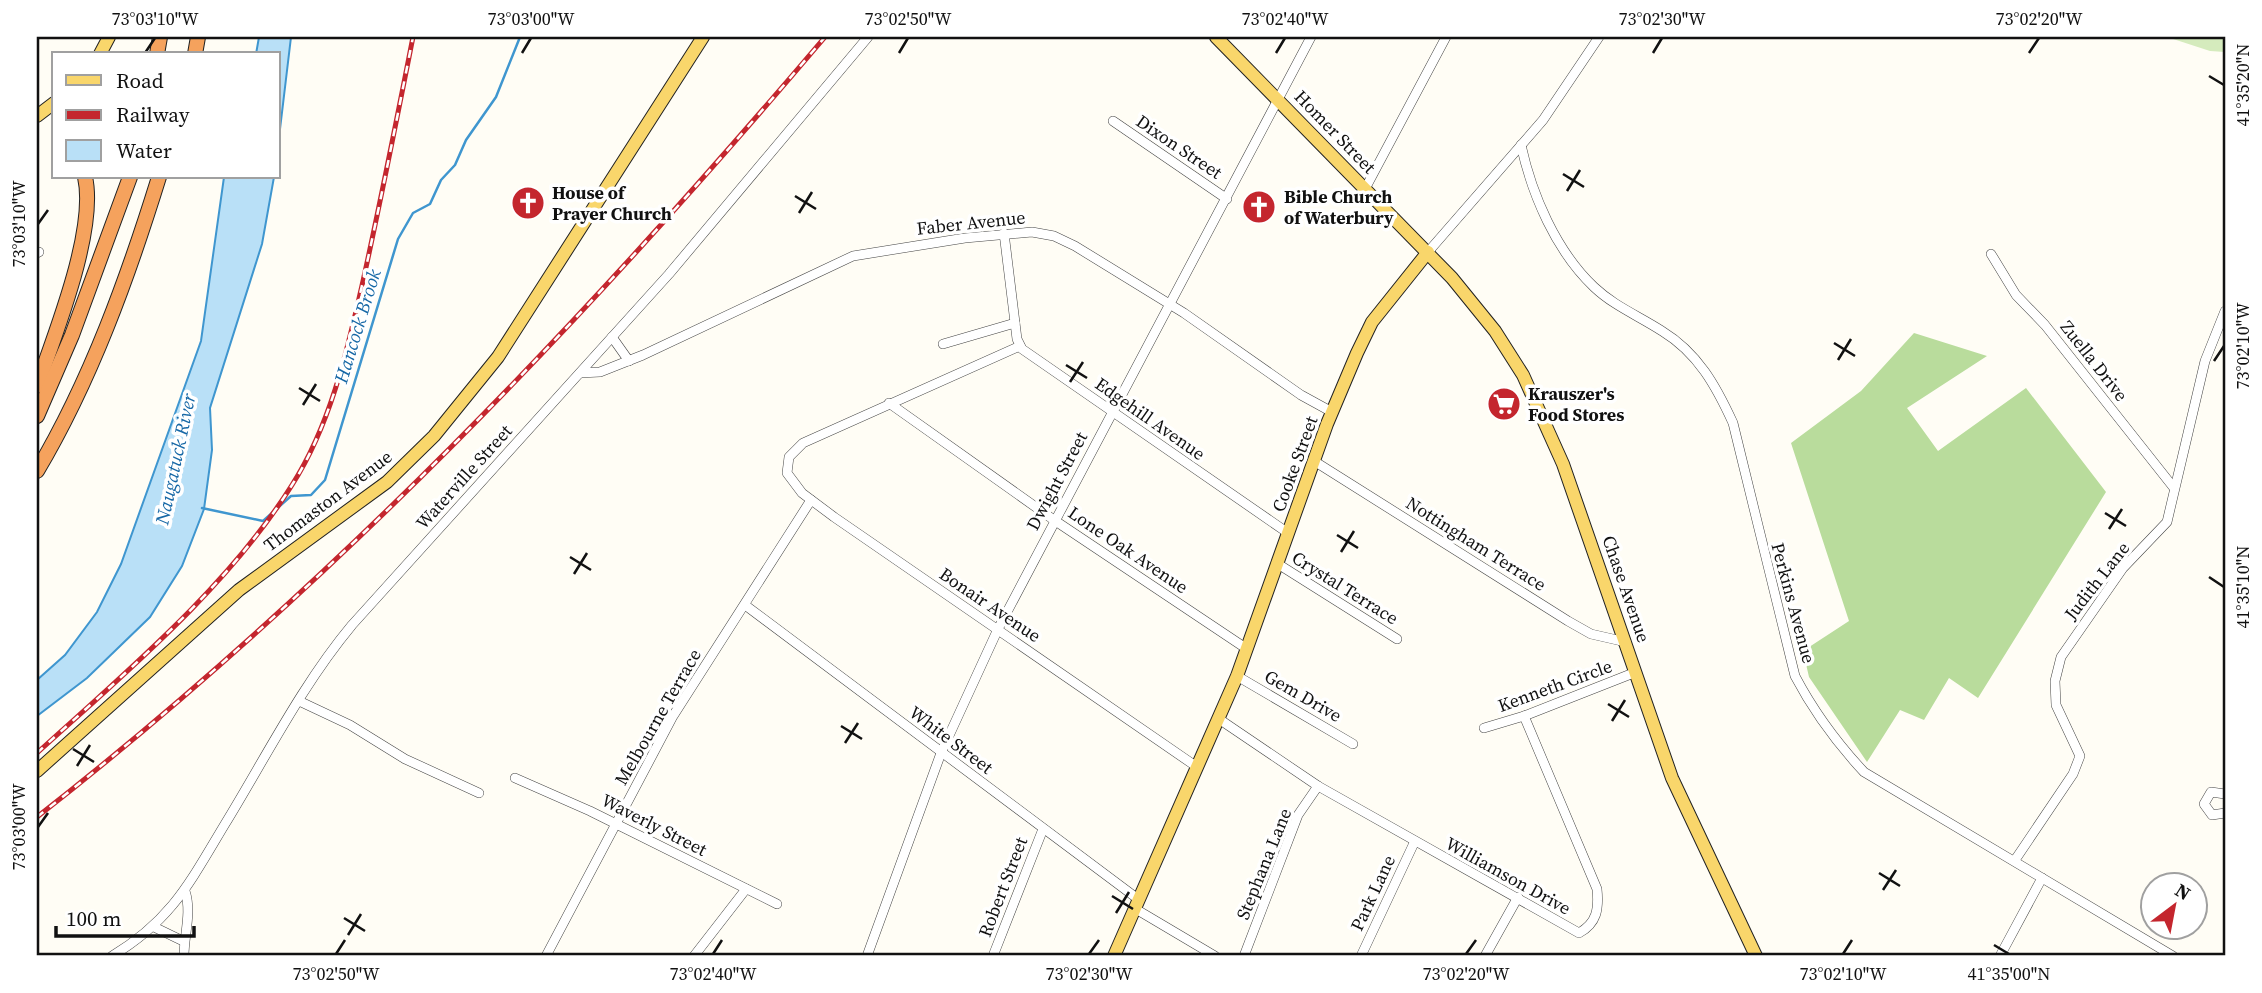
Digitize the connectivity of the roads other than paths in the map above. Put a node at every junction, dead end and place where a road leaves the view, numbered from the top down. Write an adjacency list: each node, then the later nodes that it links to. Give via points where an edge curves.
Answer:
1 (703, 37): 54 (main road, Thomaston Avenue, via 498,357 434,436 387,482 239,590)
2 (868, 37): 23 (street, Waterville Street)
3 (1216, 37): 7 (main road, Homer Street)
4 (1311, 37): 7 (street, Dwight Street)
5 (1446, 37): 15 (street)
6 (1599, 37): 11 (street, Cooke Street, via 1557,102)
7 (1278, 99): 15 (main road, Homer Street); 16 (street, Dwight Street)
8 (52, 105): 9 (main road)
9 (37, 116)
10 (1113, 121): 16 (street, Dixon Street)
11 (1521, 145): 18 (street, Cooke Street); 63 (street, Perkins Avenue, via 1529,178 1571,258 1594,287 1696,358 1717,388 1733,423 1792,664 1815,714 1864,772)
12 (85, 178): 28 (highway, via 86,220)
13 (131, 178): 32 (highway)
14 (159, 178): 34 (highway, via 141,237 82,384)
15 (1365, 188): 18 (main road, Homer Street)
16 (1227, 199): 20 (street, Dwight Street)
17 (1004, 233): 20 (street, Faber Avenue, via 1038,233 1064,240); 22 (street); 26 (street, Faber Avenue, via 853,256)
18 (1428, 253): 31 (main road, Cooke Street, via 1372,322); 43 (main road, Chase Avenue, via 1487,321 1532,391)
19 (1991, 254): 35 (street, Zuella Drive, via 2016,295)
20 (1170, 304): 30 (street, Dwight Street); 31 (street, Faber Avenue)
21 (2225, 311): 35 (street, Judith Lane, via 2205,361)
22 (1015, 323): 24 (street); 25 (street)
23 (612, 337): 26 (street); 27 (street, Waterville Street)
24 (943, 344)
25 (1020, 346): 29 (street); 30 (street, Edgehill Avenue)
26 (629, 361): 27 (street, Faber Avenue, via 600,372)
27 (580, 373): 47 (street, Waterville Street, via 356,620)
28 (37, 386)
29 (888, 403): 36 (street, Bonair Avenue, via 803,443 791,454 788,473); 37 (street, Lone Oak Avenue)
30 (1111, 412): 37 (street, Dwight Street); 38 (street, Edgehill Avenue)
31 (1332, 412): 33 (main road, Cooke Street)
32 (37, 416)
33 (1314, 461): 38 (main road, Cooke Street); 43 (street, Nottingham Terrace, via 1591,634)
34 (37, 471)
35 (2174, 488): 63 (street, Judith Lane, via 2167,522 2123,568 2062,657 2055,681 2056,705 2080,756 2074,773)
36 (811, 500): 40 (street, Melbourne Terrace); 41 (street, Bonair Avenue)
37 (1054, 520): 41 (street, Dwight Street); 44 (street, Lone Oak Avenue)
38 (1288, 533): 39 (main road, Cooke Street)
39 (1278, 564): 42 (street, Crystal Terrace); 44 (main road, Cooke Street)
40 (745, 605): 52 (street, White Street); 60 (street, Melbourne Terrace, via 673,716)
41 (998, 629): 52 (street, Dwight Street); 53 (street, Bonair Avenue)
42 (1396, 639)
43 (1626, 642): 45 (main road, Chase Avenue)
44 (1247, 649): 46 (main road, Cooke Street)
45 (1636, 673): 48 (street, Kenneth Circle); 83 (main road, Chase Avenue, via 1679,797)
46 (1237, 676): 49 (main road, Cooke Street); 51 (street, Gem Drive)
47 (299, 701): 57 (street); 66 (street, Waterville Street)
48 (1524, 716): 50 (street, Kenneth Circle); 67 (street, Williamson Drive, via 1597,889 1599,906 1590,926 1579,933)
49 (1219, 719): 53 (main road, Cooke Street); 56 (street, Williamson Drive)
50 (1484, 728)
51 (1353, 744)
52 (941, 753): 61 (street, White Street); 76 (street, Dwight Street)
53 (1197, 767): 69 (main road, Cooke Street)
54 (37, 771)
55 (515, 778): 60 (street, Waverly Street)
56 (1318, 786): 62 (street, Williamson Drive); 80 (street, Stephana Lane, via 1298,815)
57 (479, 793)
58 (2225, 794): 59 (street, via 2211,792 2204,804 2212,815)
59 (2225, 813)
60 (615, 823): 65 (street, Waverly Street); 74 (street, Melbourne Terrace)
61 (1042, 829): 69 (street, White Street); 77 (street, Robert Street)
62 (1414, 843): 67 (street, Williamson Drive); 81 (street, Park Lane)
63 (2015, 860): 64 (street, Perkins Avenue)
64 (2042, 878): 84 (street); 85 (street, Perkins Avenue)
65 (746, 889): 68 (street, Waverly Street); 75 (street)
66 (184, 891): 70 (street, Waterville Street); 71 (street, via 188,903)
67 (1517, 897): 82 (street)
68 (777, 904)
69 (1136, 904): 78 (main road, Cooke Street); 79 (street, White Street)
70 (154, 927): 71 (street); 72 (street, Waterville Street)
71 (183, 941): 73 (street)
72 (112, 956)
73 (184, 956)
74 (546, 956)
75 (694, 956)
76 (867, 956)
77 (993, 956)
78 (1114, 956)
79 (1214, 956)
80 (1244, 956)
81 (1361, 956)
82 (1485, 956)
83 (1756, 956)
84 (2000, 956)
85 (2173, 956)

